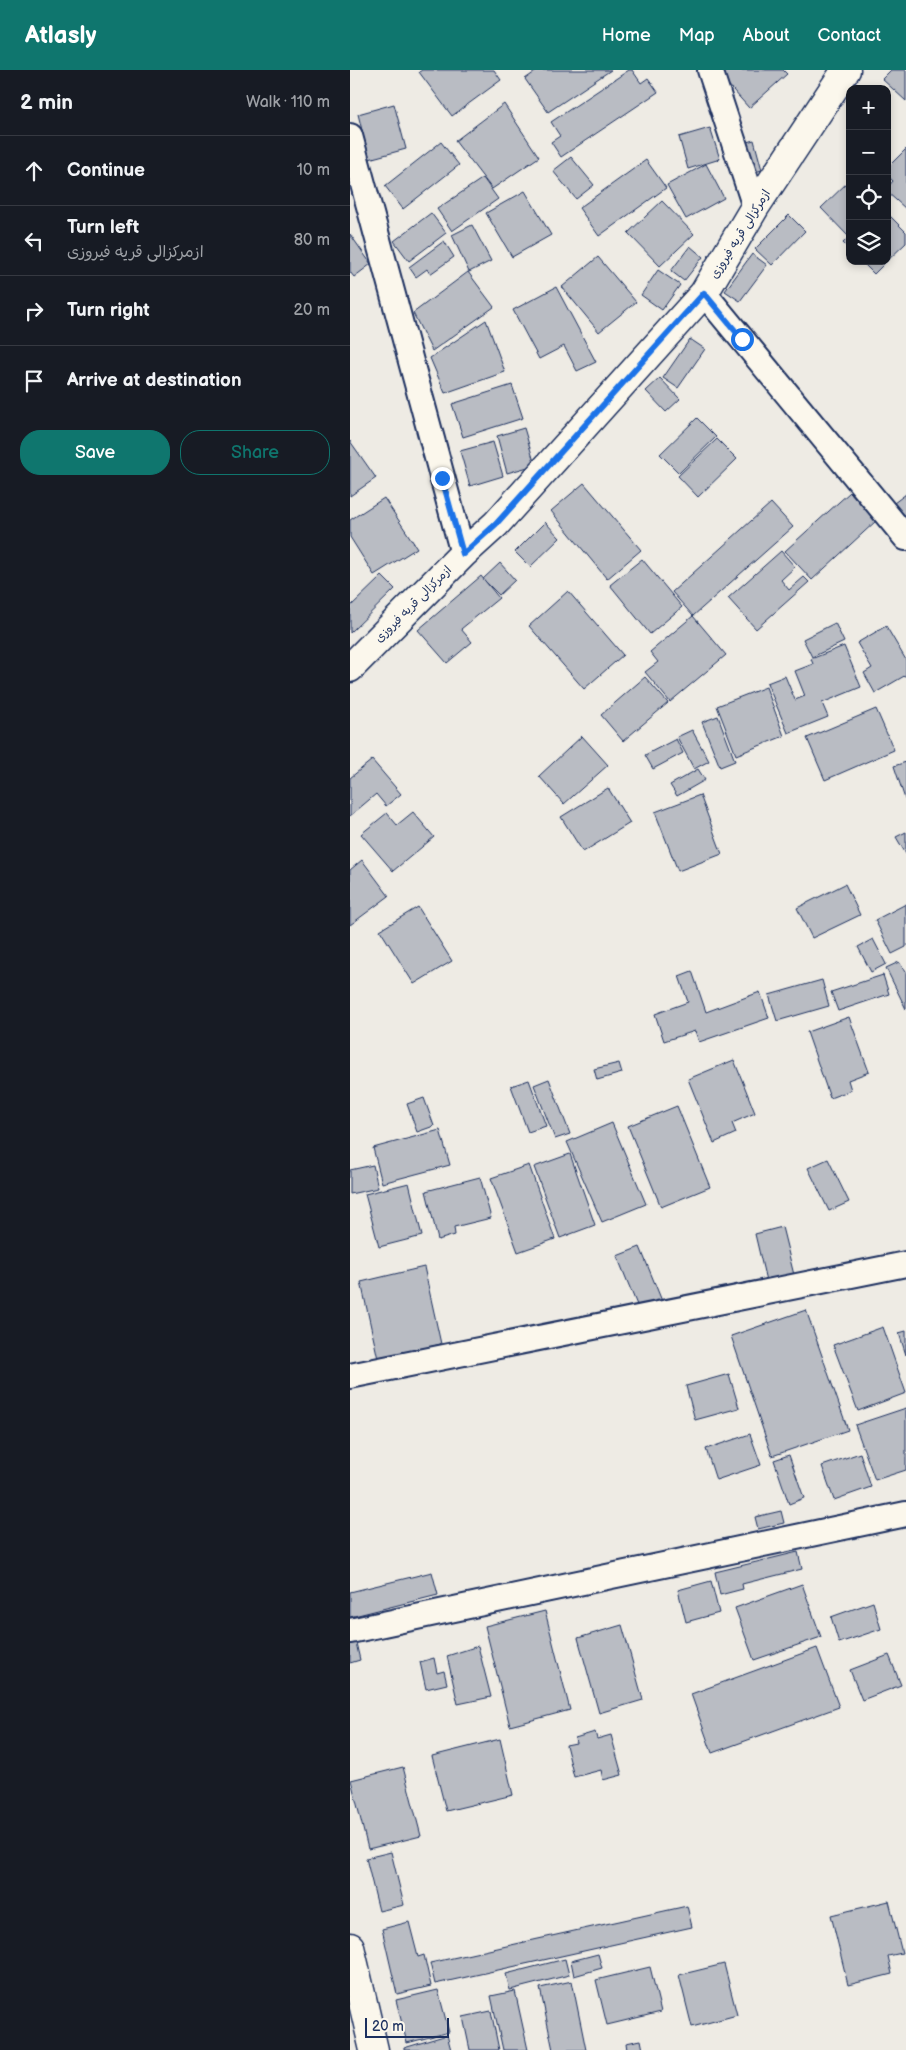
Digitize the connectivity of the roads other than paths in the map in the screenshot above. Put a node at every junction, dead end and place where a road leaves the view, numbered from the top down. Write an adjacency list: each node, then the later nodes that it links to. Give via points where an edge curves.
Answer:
1 (710, 70): 4 (street)
2 (846, 70): 4 (street, ازمرکزالی قریه فیروزی)
3 (350, 136): 7 (street)
4 (755, 207): 5 (street, ازمرکزالی قریه فیروزی)
5 (704, 293): 6 (street); 7 (street, ازمرکزالی قریه فیروزی, via 496,524)
6 (906, 538)
7 (463, 554): 8 (street, ازمرکزالی قریه فیروزی)
8 (350, 668)
9 (906, 1264): 10 (street)
10 (350, 1376)
11 (906, 1514): 12 (street)
12 (350, 1631)
13 (350, 1947): 14 (street)
14 (374, 2050)

